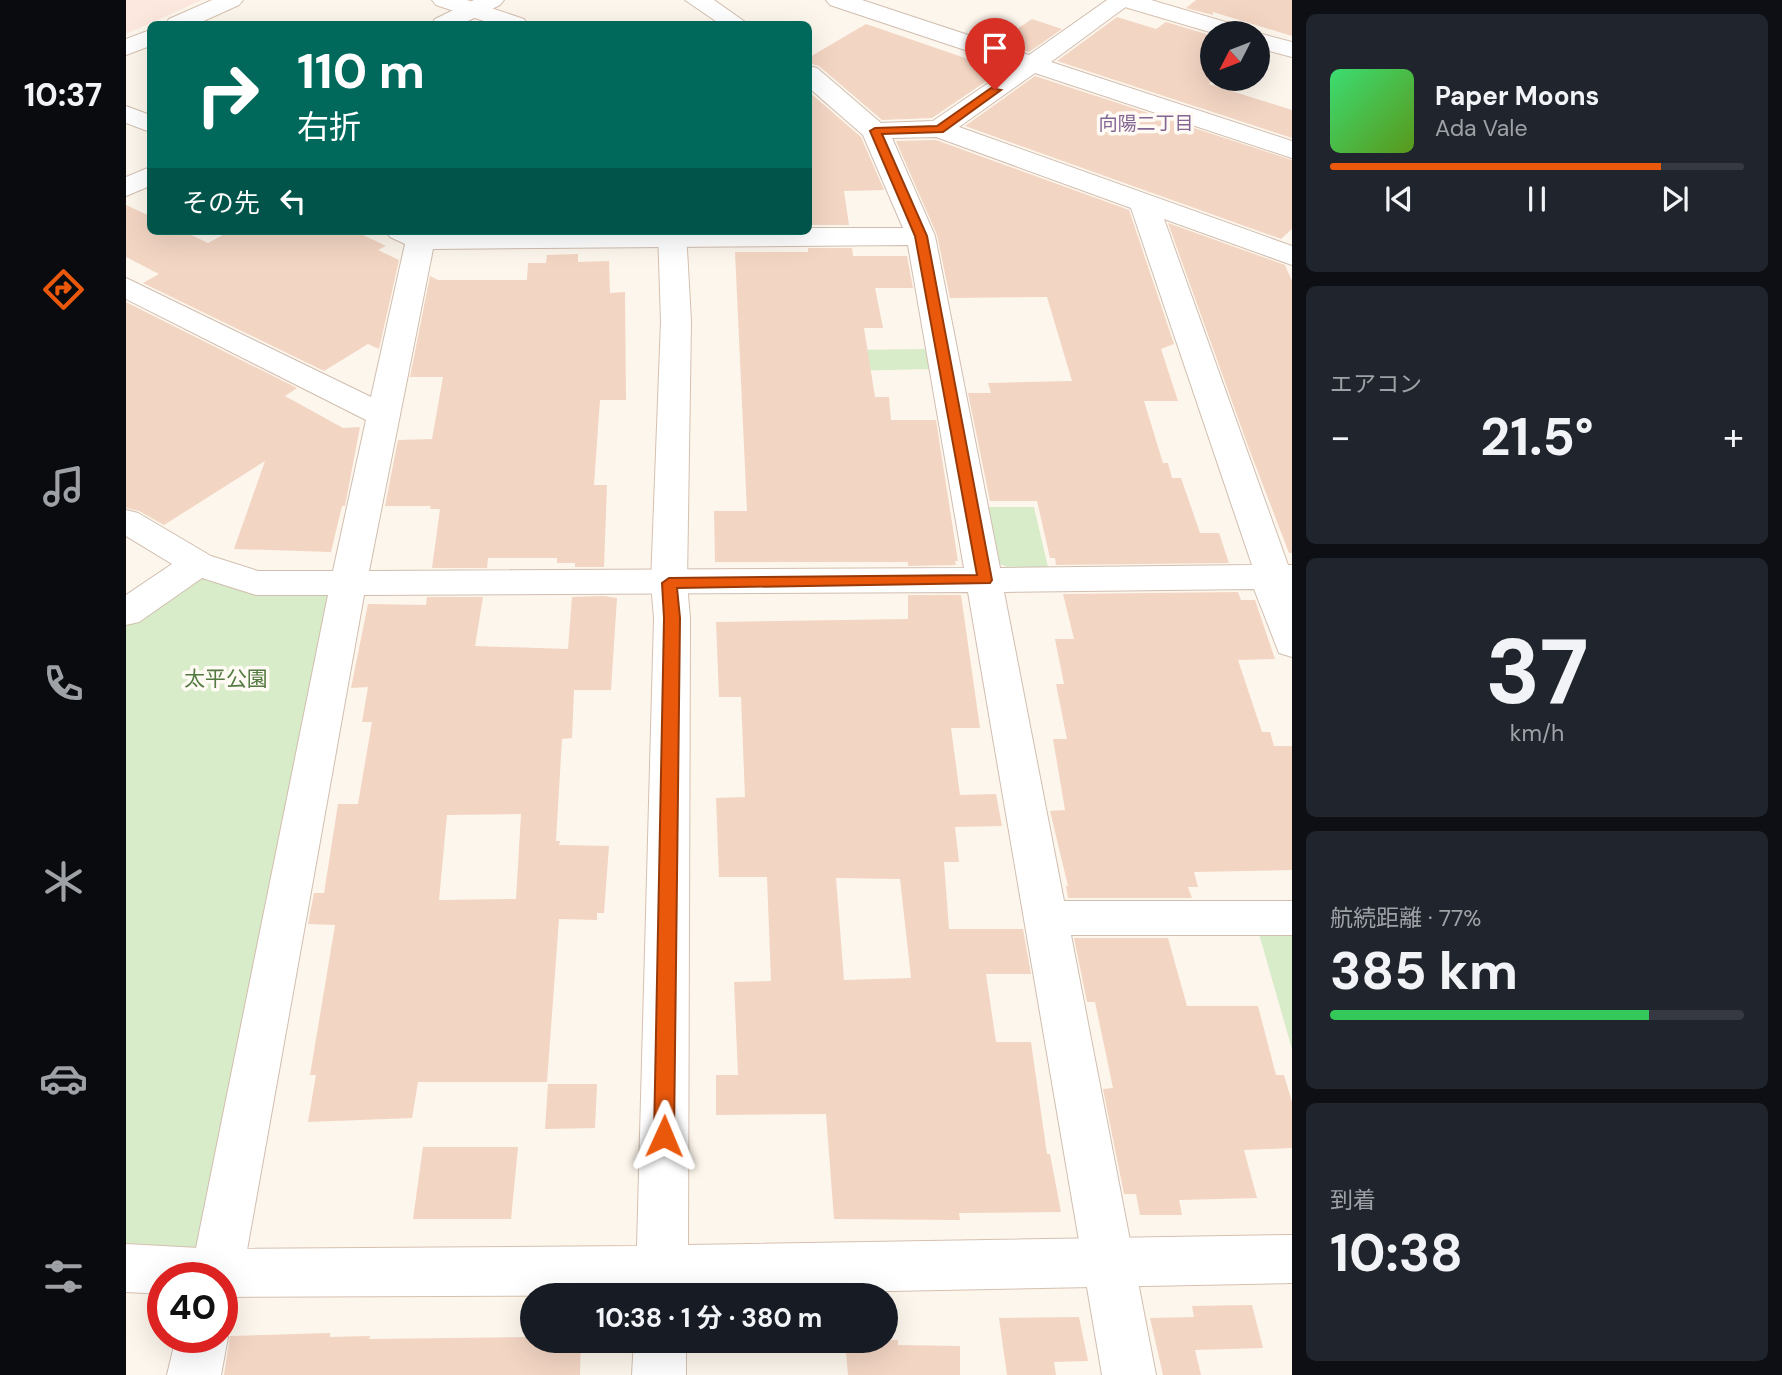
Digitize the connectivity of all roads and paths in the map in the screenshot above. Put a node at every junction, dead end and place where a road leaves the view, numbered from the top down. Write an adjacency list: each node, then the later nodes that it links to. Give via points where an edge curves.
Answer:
1 (231, 0): 7 (street)
2 (444, 0): 6 (street)
3 (697, 0): 10 (street)
4 (838, 0): 16 (street)
5 (1125, 0): 11 (street); 16 (street)
6 (482, 5): 8 (street); 9 (street)
7 (185, 21)
8 (450, 21)
9 (510, 21)
10 (731, 21)
11 (1200, 22)
12 (147, 38): 14 (street)
13 (1270, 44): 15 (street)
14 (126, 48)
15 (1292, 50)
16 (1032, 64): 20 (street); 22 (street)
17 (812, 76): 21 (street)
18 (126, 114): 19 (street)
19 (147, 123)
20 (939, 129): 21 (street); 25 (street)
21 (875, 131): 29 (street)
22 (1292, 149)
23 (147, 177): 24 (street)
24 (126, 188)
25 (1143, 201): 30 (street); 35 (street, via 1271,569)
26 (415, 235): 32 (street)
27 (672, 235): 37 (street, via 676,321)
28 (796, 235): 29 (street)
29 (921, 236): 36 (street)
30 (1292, 256)
31 (126, 287): 32 (street)
32 (382, 415): 38 (street)
33 (126, 522): 34 (street)
34 (198, 564): 38 (street, via 256,583); 39 (street)
35 (1280, 577): 36 (street); 40 (street)
36 (985, 580): 37 (street); 41 (street)
37 (669, 583): 38 (street); 49 (street)
38 (348, 585): 44 (street)
39 (126, 613)
40 (1292, 644)
41 (1046, 918): 42 (street); 45 (street)
42 (1292, 918)
43 (1292, 1259): 45 (street)
44 (219, 1262)
45 (1108, 1262): 49 (street); 54 (street)
46 (126, 1268): 47 (street)
47 (147, 1270)
48 (238, 1275): 49 (street)
49 (662, 1282)
50 (199, 1353): 52 (street)
51 (660, 1353): 53 (street)
52 (194, 1375)
53 (659, 1375)
54 (1129, 1375)

